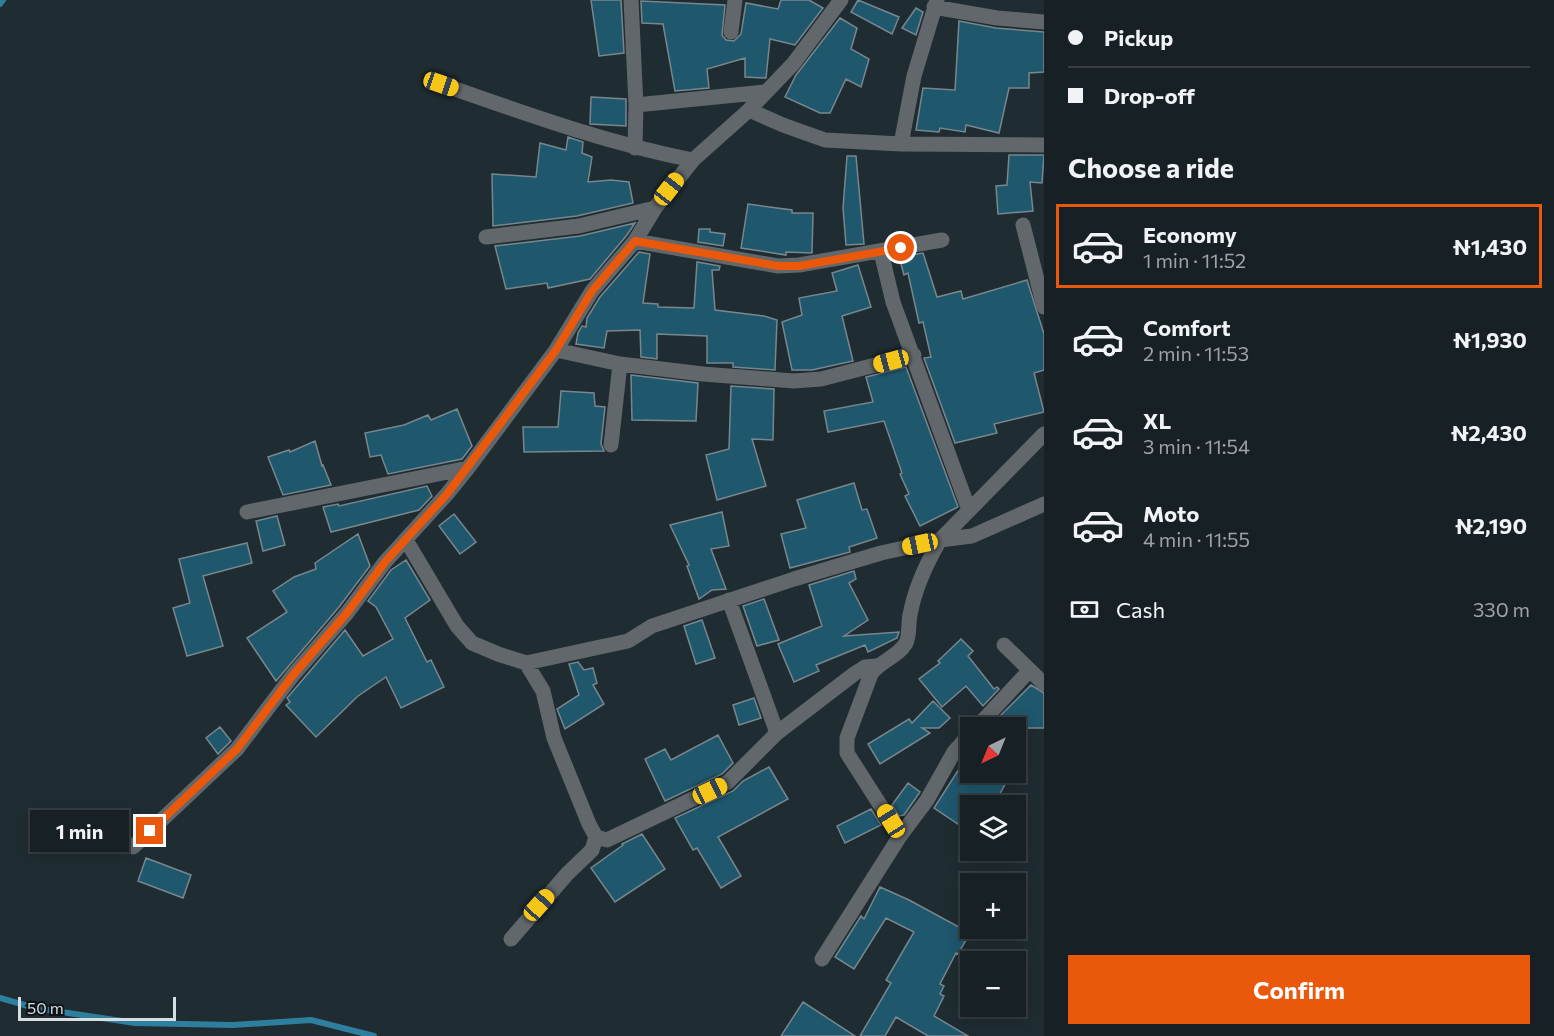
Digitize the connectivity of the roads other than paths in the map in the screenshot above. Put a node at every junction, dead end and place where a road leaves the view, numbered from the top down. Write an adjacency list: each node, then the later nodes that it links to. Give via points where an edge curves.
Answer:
1 (631, 0): 9 (street)
2 (735, 0): 6 (street)
3 (841, 0): 8 (street, via 793,63)
4 (935, 4): 5 (street, via 998,18); 11 (street, via 914,76)
5 (1044, 22)
6 (731, 32)
7 (441, 84): 13 (street)
8 (765, 92): 9 (street); 10 (street)
9 (636, 105): 13 (street)
10 (749, 110): 11 (street, via 825,140); 14 (street)
11 (901, 144): 12 (street)
12 (1044, 145)
13 (634, 148): 14 (street)
14 (693, 160): 15 (street)
15 (655, 208): 17 (street, via 579,226); 19 (street)
16 (1023, 225): 21 (street)
17 (486, 237)
18 (942, 240): 20 (street)
19 (635, 241): 20 (street, via 778,266); 22 (street, via 592,291)
20 (881, 252): 23 (street, via 893,302)
21 (1044, 307)
22 (556, 350): 24 (street); 27 (street)
23 (914, 354): 24 (street, via 821,379 794,381); 29 (street)
24 (620, 364): 26 (street)
25 (1044, 434): 29 (street)
26 (611, 445)
27 (468, 468): 30 (street); 31 (street)
28 (1044, 504): 32 (street, via 972,536)
29 (969, 510): 32 (street)
30 (247, 512)
31 (406, 540): 35 (street, via 457,626 472,643); 44 (street, via 237,749)
32 (940, 540): 33 (street, via 881,553); 36 (street, via 920,575 908,640)
33 (729, 600): 35 (street, via 652,626 628,641); 40 (street)
34 (1004, 645): 37 (street)
35 (526, 663): 43 (street, via 543,691 554,738)
36 (876, 666): 40 (street, via 864,667); 42 (street, via 847,738 847,753)
37 (1029, 671): 38 (street); 39 (street)
38 (1044, 684)
39 (986, 717)
40 (777, 733): 43 (street, via 728,782 607,840)
41 (960, 745): 42 (street)
42 (900, 836): 46 (street)
43 (596, 837): 45 (street, via 592,850)
44 (133, 847)
45 (511, 939)
46 (822, 959)

